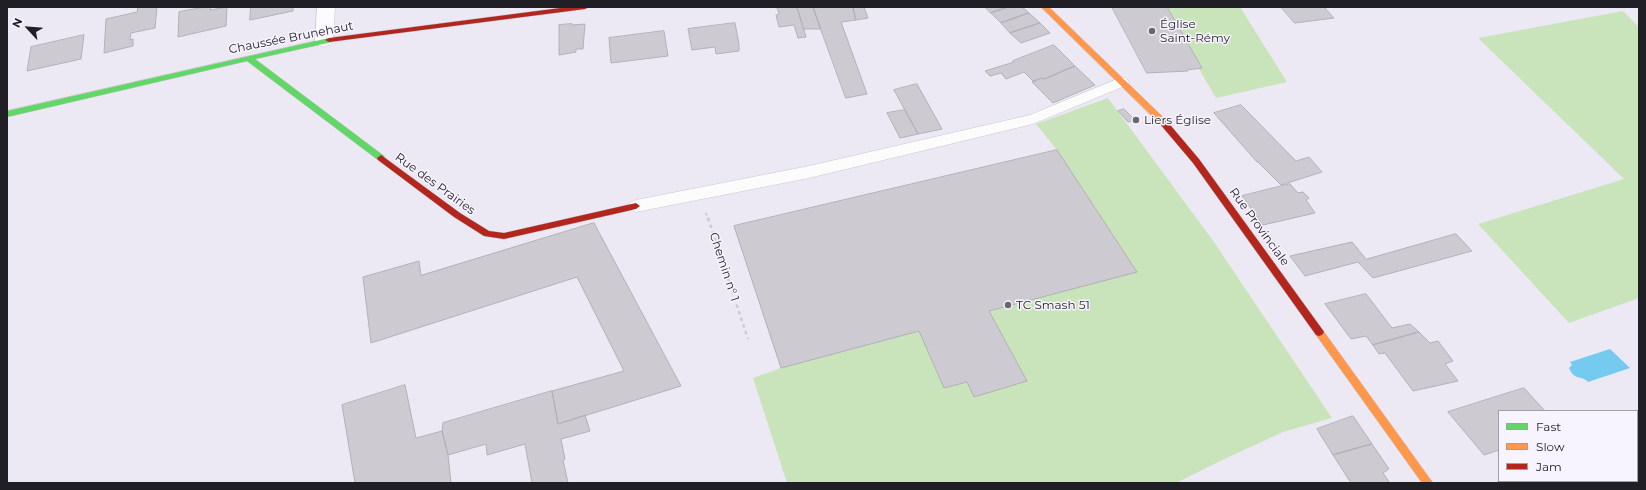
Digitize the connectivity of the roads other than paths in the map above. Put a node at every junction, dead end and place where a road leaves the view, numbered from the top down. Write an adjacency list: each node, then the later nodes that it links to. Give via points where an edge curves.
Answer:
1 (326, 7): 4 (street)
2 (585, 7): 4 (street, Chaussée Brunehaut)
3 (1046, 7): 6 (street, Rue Provinciale)
4 (324, 41): 5 (street, Chaussée Brunehaut)
5 (248, 58): 7 (street, Chaussée Brunehaut); 8 (street, Rue des Prairies, via 451,211 487,234 504,236)
6 (1122, 82): 8 (lane, via 1033,119 809,172); 9 (street, Rue Provinciale, via 1159,118 1196,161)
7 (7, 114)
8 (636, 206)
9 (1428, 483)

